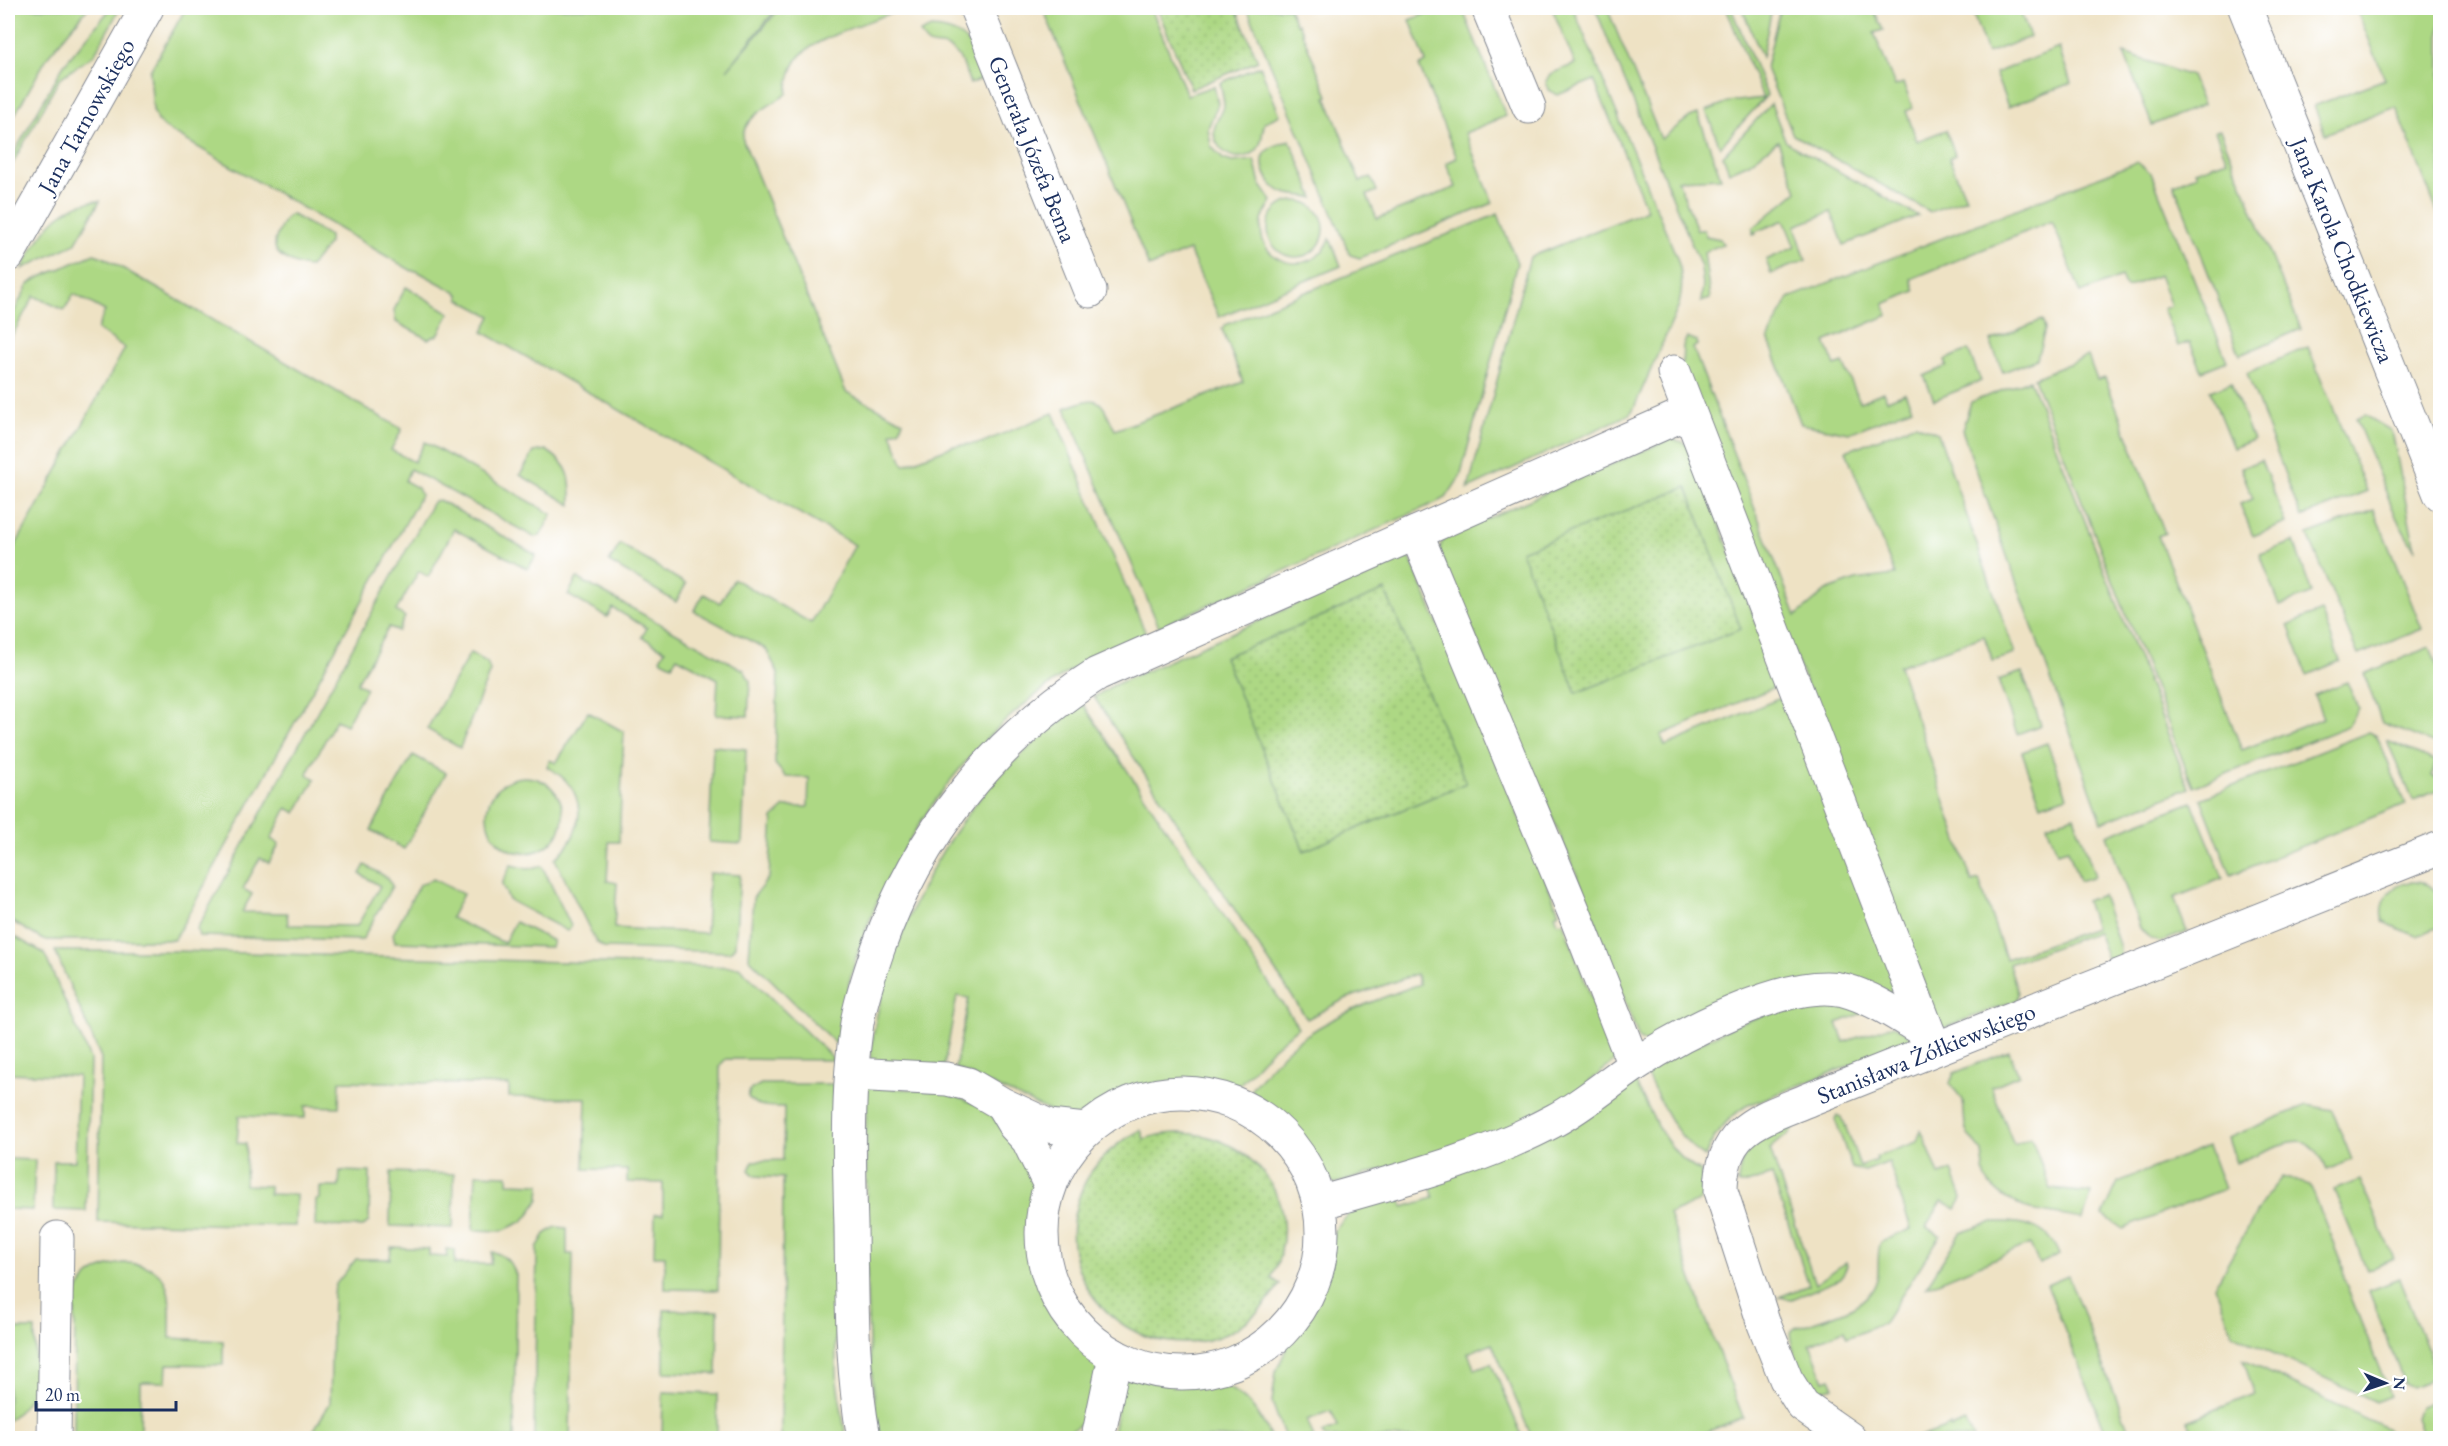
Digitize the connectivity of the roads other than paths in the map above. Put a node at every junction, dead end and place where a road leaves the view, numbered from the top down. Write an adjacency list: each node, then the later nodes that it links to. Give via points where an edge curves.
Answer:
1 (147, 8): 6 (street, Jana Tarnowskiego)
2 (976, 8): 7 (street, Generała Józefa Bema)
3 (1488, 8): 5 (street)
4 (2245, 8): 10 (street, Jana Karola Chodkiewicza)
5 (1529, 107)
6 (8, 255)
7 (1090, 291)
8 (1674, 372): 9 (street)
9 (1689, 412): 11 (street); 13 (street, via 1929,1034 1868,999 1842,990 1814,989 1733,1012)
10 (2440, 494)
11 (1416, 533): 13 (street); 14 (street, via 1097,674 1053,704 1005,746 945,817 897,902 857,1022)
12 (2440, 848): 24 (street, Stanisława Żółkiewskiego, via 1810,1099 1742,1131 1728,1148 1721,1170 1721,1191 1764,1324 1786,1379 1803,1406)
13 (1634, 1065): 18 (street, via 1580,1106 1526,1135 1422,1173)
14 (852, 1074): 15 (street, via 947,1079 968,1084); 23 (street, via 853,1360)
15 (1002, 1104): 16 (street, via 1049,1126); 17 (street, via 1037,1155)
16 (1085, 1130): 17 (street); 18 (street, via 1106,1114 1147,1098 1195,1094 1231,1103 1260,1117 1281,1134 1298,1155)
17 (1050, 1185): 20 (street, via 1041,1221 1044,1256 1053,1287 1072,1320)
18 (1319, 1203): 20 (street, via 1322,1227 1314,1283 1279,1335 1257,1352 1201,1372 1173,1373 1145,1368)
19 (57, 1238): 22 (street)
20 (1116, 1356): 21 (street)
21 (1092, 1437)
22 (54, 1438)
23 (864, 1438)
24 (1849, 1438)

